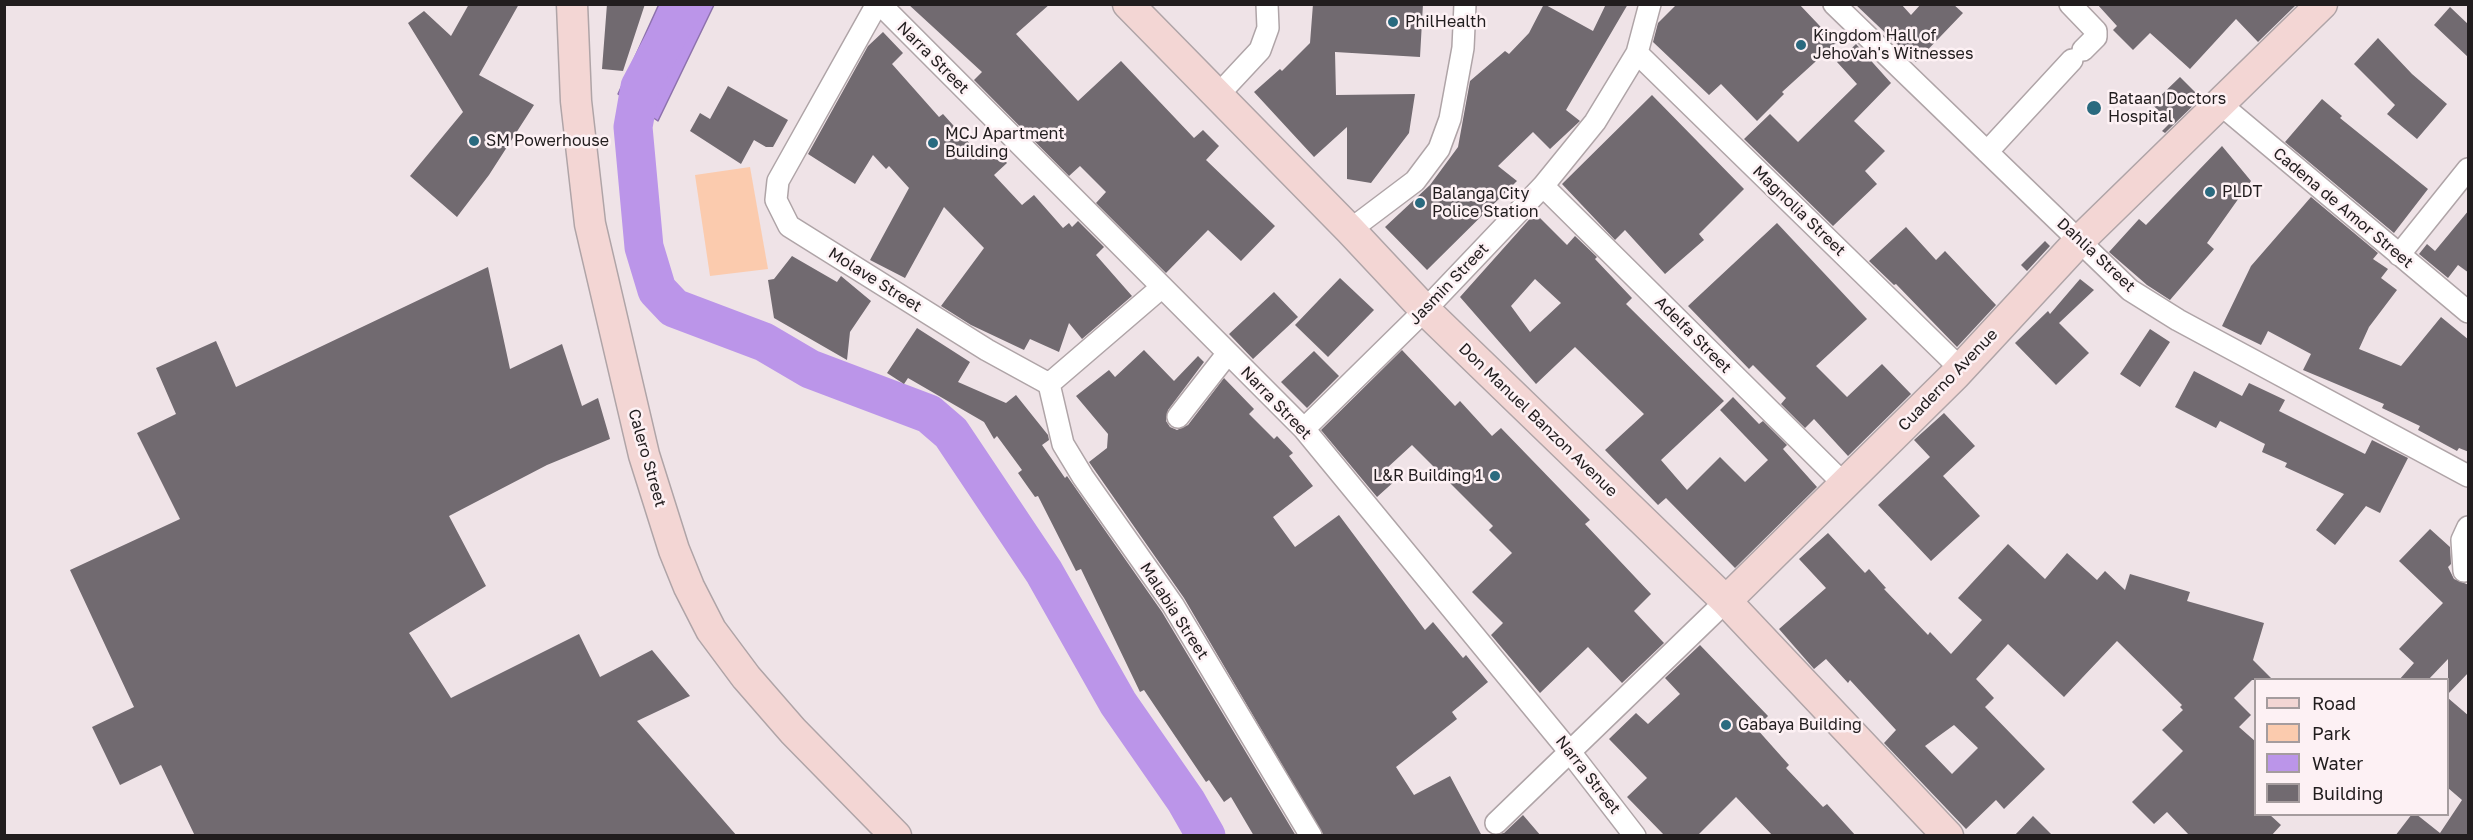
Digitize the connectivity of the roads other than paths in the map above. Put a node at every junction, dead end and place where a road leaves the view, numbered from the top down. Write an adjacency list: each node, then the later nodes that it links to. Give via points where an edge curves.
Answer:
1 (572, 4): 34 (main road, Calero Street, via 576,101 590,224 644,455 674,549 711,630 746,677)
2 (878, 4): 19 (street, Narra Street); 24 (street, Molave Street, via 778,181 776,200 789,226 987,350)
3 (1128, 4): 11 (main road, Don Manuel Banzon Avenue)
4 (1267, 4): 11 (street, via 1268,28 1260,50)
5 (1465, 4): 16 (street, via 1463,48 1450,119 1439,150 1415,181)
6 (1650, 4): 10 (street, Jasmin Street)
7 (1834, 4): 13 (street, Dahlia Street)
8 (2070, 4): 13 (street, via 2096,32 2096,37)
9 (2322, 4): 12 (main road, Cuaderno Avenue)
10 (1637, 53): 15 (street, Jasmin Street, via 1595,122); 23 (street, Magnolia Street)
11 (1218, 95): 16 (main road, Don Manuel Banzon Avenue)
12 (2219, 104): 17 (main road, Cuaderno Avenue); 18 (street, Cadena de Amor Street)
13 (1987, 152): 17 (street, Dahlia Street)
14 (2469, 169): 18 (street)
15 (1543, 186): 20 (street, Jasmin Street); 28 (street, Adelfa Street)
16 (1350, 230): 20 (main road, Don Manuel Banzon Avenue)
17 (2080, 240): 23 (main road, Cuaderno Avenue); 27 (street, Dahlia Street, via 2130,290 2178,320)
18 (2399, 255): 21 (street, Cadena de Amor Street)
19 (1162, 287): 22 (street, Narra Street); 24 (street)
20 (1425, 310): 26 (street, Jasmin Street); 31 (main road, Don Manuel Banzon Avenue)
21 (2469, 312)
22 (1228, 353): 25 (street); 26 (street, Narra Street)
23 (1961, 369): 28 (main road, Cuaderno Avenue)
24 (1049, 384): 35 (street, Malabia Street, via 1063,444 1173,605)
25 (1178, 417)
26 (1304, 429): 32 (street, Narra Street)
27 (2469, 476)
28 (1844, 484): 31 (main road, Cuaderno Avenue)
29 (2469, 526): 30 (street, via 2462,540)
30 (2464, 571)
31 (1726, 601): 32 (street, Cuaderno Avenue); 37 (main road, Don Manuel Banzon Avenue)
32 (1570, 752): 33 (street, Cuaderno Avenue); 36 (street, Narra Street)
33 (1496, 823)
34 (896, 836)
35 (1311, 836)
36 (1635, 836)
37 (1948, 836)

